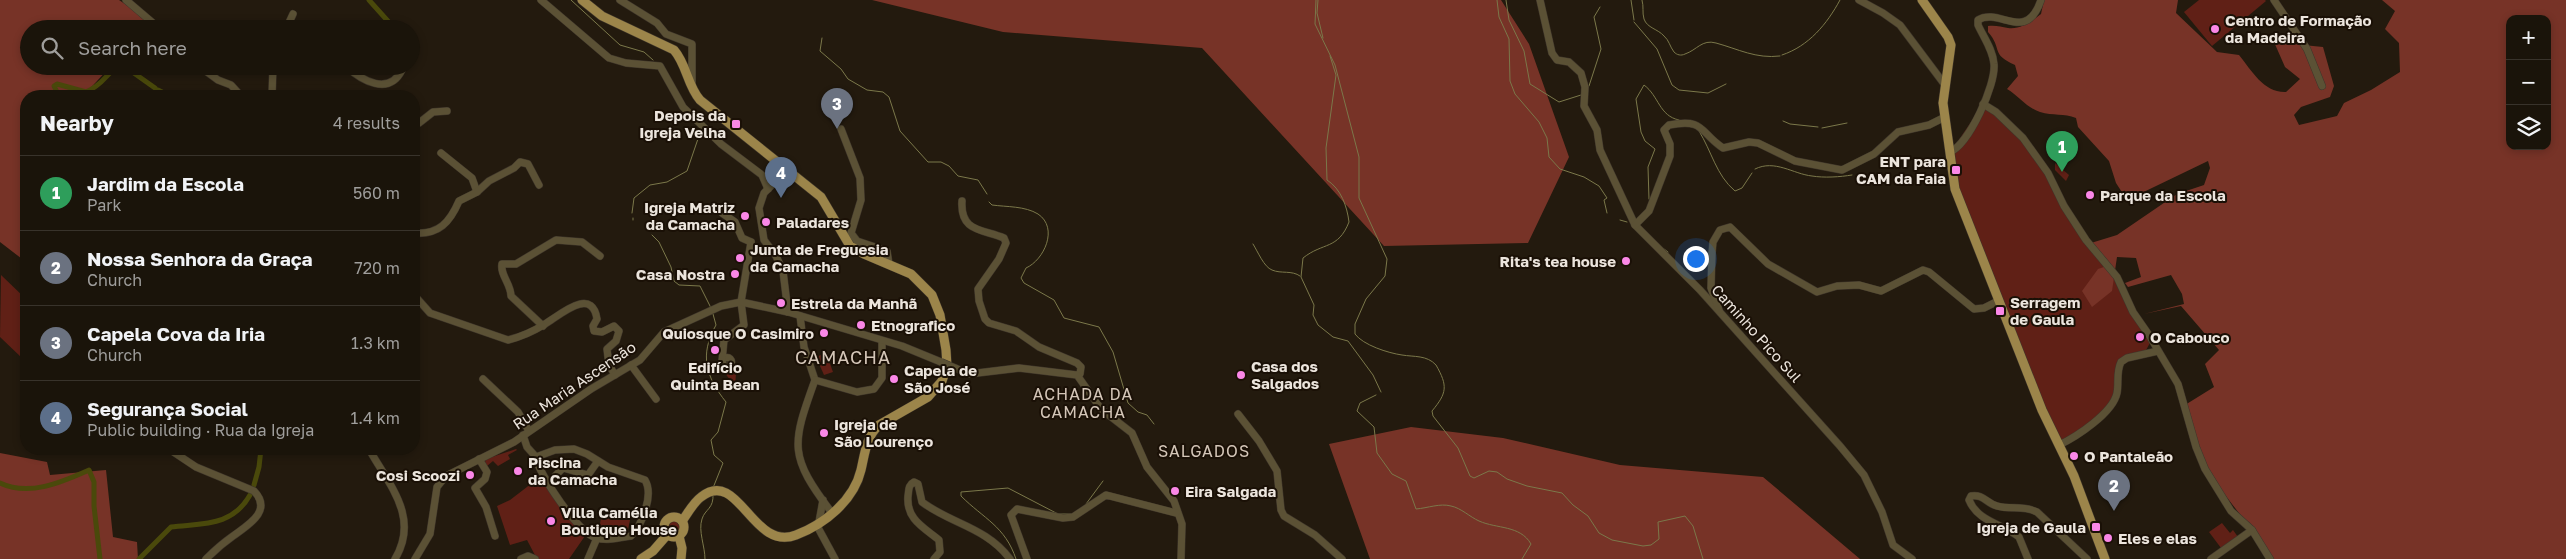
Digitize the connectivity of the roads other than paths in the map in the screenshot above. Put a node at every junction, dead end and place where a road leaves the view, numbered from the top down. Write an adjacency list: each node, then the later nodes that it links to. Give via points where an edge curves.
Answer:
1 (126, 0): 11 (street)
2 (541, 0): 31 (street, via 609,58 660,66 683,107 716,141 762,175)
3 (582, 0): 21 (main road, via 602,16 674,50 680,56)
4 (620, 0): 21 (street, via 657,23 666,34 692,44)
5 (1540, 0): 35 (street, Caminho Pico Sul, via 1552,53 1557,60 1569,62 1580,73 1586,87 1584,106 1597,130 1600,150)
6 (1859, 0): 17 (street, via 1900,25)
7 (1922, 0): 17 (main road, via 1951,45)
8 (2041, 0): 22 (street, via 2037,12 2019,23 1988,17 1978,20 1995,66 1994,82)
9 (2274, 0): 18 (street, via 2307,50)
10 (293, 14): 12 (street)
11 (149, 20)
12 (290, 20)
13 (211, 75): 19 (street, via 231,84)
14 (273, 75): 20 (street)
15 (355, 75): 16 (street, via 381,85 391,84)
16 (398, 75)
17 (1945, 85): 24 (main road)
18 (2322, 86)
19 (236, 90)
20 (272, 90)
21 (692, 90): 29 (main road, via 700,100)
22 (1983, 104): 27 (street, via 1961,144); 52 (street, via 2013,127 2048,173 2086,240 2117,277 2133,312)
23 (447, 110): 25 (street, via 433,112)
24 (1945, 117): 27 (main road); 35 (street, via 1898,132 1874,154 1842,170 1795,161 1758,143 1723,148 1702,127 1686,123 1669,125 1664,130 1670,144 1670,156 1649,211)
25 (420, 123)
26 (841, 129): 40 (street, via 860,178 861,200 851,234 857,241 887,252)
27 (1950, 152): 41 (main road, via 1956,189)
28 (441, 153): 32 (street, via 472,178)
29 (788, 170): 31 (street); 40 (main road, via 821,197 850,246)
30 (539, 185): 32 (street, via 528,164 522,162)
31 (768, 189): 37 (street, via 760,198 759,205)
32 (477, 192): 36 (street, via 459,201 456,213 449,221)
33 (962, 201): 55 (street, via 965,221 971,227 1004,238 1006,243 978,289 985,319 1016,331 1038,346 1077,363 1081,370)
34 (722, 213): 38 (street, via 734,222 742,238)
35 (1635, 225): 46 (street, Caminho Pico Sul)
36 (420, 234)
37 (764, 240): 38 (street); 45 (street, via 783,271)
38 (751, 242): 44 (street, via 746,266)
39 (600, 256): 49 (street, via 582,242 556,240 516,264 502,264 511,296)
40 (889, 264): 72 (main road, via 919,280 937,305 946,350 946,371 936,390 873,430 866,443 858,481)
41 (1998, 301): 46 (street, via 1974,309 1923,270 1881,291 1859,285 1817,292 1768,264 1730,227 1720,230 1712,247 1711,288); 63 (main road)
42 (420, 302): 49 (street, via 430,313 505,340)
43 (731, 303): 44 (street, Rua Maria Ascensão); 47 (street); 53 (street, Rua Maria Ascensão, via 664,332 644,357)
44 (745, 303): 45 (street, Rua Maria Ascensão); 47 (street)
45 (788, 312): 48 (street, Rua Maria Ascensão)
46 (1719, 312): 96 (street, Caminho Pico Sul, via 1864,475 1882,512 1889,538 1898,550)
47 (742, 314): 51 (street, via 744,325)
48 (800, 316): 50 (street, Rua Maria Ascensão); 57 (street, via 804,347)
49 (543, 326): 54 (street, via 574,306 591,305 596,310 594,331 602,332 614,326 619,331 616,341 607,349 609,365)
50 (882, 342): 55 (street, Rua Maria Ascensão, bridge, via 914,351 969,374 1019,368); 57 (street, via 882,378 874,389 857,392)
51 (724, 343): 51 (street, via 722,361 728,367 732,363)
52 (2158, 351): 63 (street, via 2121,362 2117,395 2108,409 2076,437); 77 (street, via 2178,384 2205,469 2231,511)
53 (631, 365): 54 (street, Rua Maria Ascensão); 58 (street)
54 (615, 375): 60 (street, Rua Maria Ascensão)
55 (1077, 375): 73 (street, via 1101,408 1136,439 1147,467 1174,501)
56 (483, 379): 60 (street, via 518,412)
57 (815, 380): 71 (street, via 801,422 797,449 804,469)
58 (656, 399)
59 (1238, 414): 95 (street, via 1277,471 1284,516 1315,535)
60 (529, 431): 61 (street, Rua Maria Ascensão)
61 (523, 435): 62 (street, Rua Maria Ascensão); 64 (street)
62 (514, 442): 64 (street); 68 (street, Rua Maria Ascensão)
63 (2058, 445): 99 (main road, via 2074,476)
64 (527, 447): 67 (street)
65 (178, 455): 83 (street, via 196,467 241,484 260,498 260,511 254,521)
66 (372, 455): 84 (street, via 404,514 403,538)
67 (536, 457): 69 (street, via 568,449 581,451); 70 (street, via 539,470)
68 (479, 459): 79 (street, via 487,472 476,488); 85 (street, Rua Maria Ascensão, via 454,471 438,484 433,525)
69 (598, 461): 70 (street, via 588,475 563,468); 81 (street, via 645,480 649,492 639,527 631,536)
70 (548, 483): 81 (street, via 580,525)
71 (823, 500): 72 (street); 74 (street); 76 (street)
72 (841, 506): 74 (main road)
73 (1176, 512): 93 (street, via 1106,495 1073,517 1017,510 1011,515); 94 (street, via 1183,534)
74 (832, 513): 76 (main road)
75 (682, 521): 76 (main road, via 703,496 716,491 728,493 738,500 761,528 772,535 795,536); 78 (main road, via 674,516 665,520); 80 (main road, via 684,528)
76 (818, 523): 90 (street, via 823,540)
77 (2252, 530): 100 (street); 101 (street)
78 (667, 535): 80 (main road); 89 (main road)
79 (495, 536)
80 (679, 536): 82 (main road)
81 (597, 538): 88 (street)
82 (681, 556)
83 (206, 559)
84 (395, 559)
85 (415, 559)
86 (521, 559): 87 (street, via 528,556)
87 (535, 559)
88 (588, 559)
89 (641, 559)
90 (835, 559)
91 (934, 559): 92 (street, via 940,552 939,540 915,522 909,511 909,487 914,482 918,484 922,502 989,539)
92 (1010, 559)
93 (1027, 559)
94 (1181, 559)
95 (1342, 559)
96 (1912, 559)
97 (2028, 559): 98 (street, via 2019,537 1979,513 1968,500 1972,496 1983,497 1999,507 2028,507)
98 (2087, 559)
99 (2105, 559)
100 (2211, 559)
101 (2270, 559)

